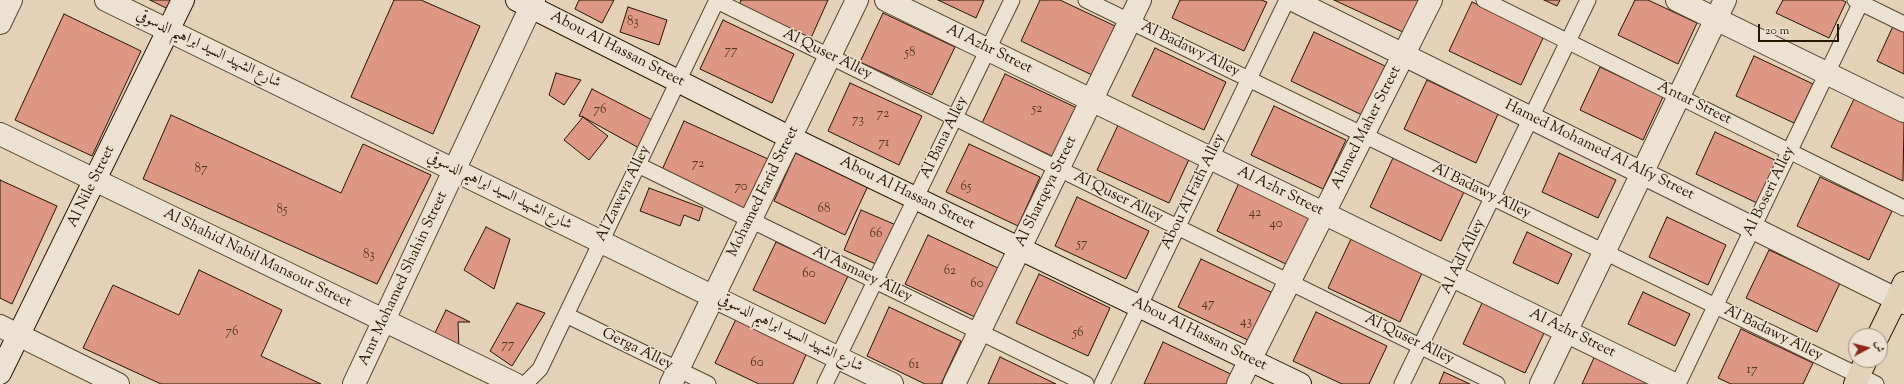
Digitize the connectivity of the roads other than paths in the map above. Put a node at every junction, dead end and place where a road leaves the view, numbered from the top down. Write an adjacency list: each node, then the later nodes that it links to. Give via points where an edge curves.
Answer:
1 (10, 0): 21 (street)
2 (106, 0): 23 (street, شارع الشهيد السيد ابراهيم الدسوقي)
3 (183, 0): 23 (street, Al Nile Street)
4 (717, 0): 27 (lane, Al Quser Alley); 30 (lane, Al Zaweya Alley)
5 (857, 0): 27 (street, Mohamed Farid Street)
6 (886, 0): 25 (street, Al Azhr Street)
7 (1012, 0): 25 (lane, Al Bana Alley)
8 (1086, 0): 20 (lane, Al Badawy Alley)
9 (1140, 0): 20 (street, Al Sharqeya Street)
10 (1287, 0): 29 (lane, Abou Al Fath Alley)
11 (1293, 0): 26 (street, Hamed Mohamed Al Alfy Street)
12 (1431, 0): 26 (street, Ahmed Maher Street)
13 (1484, 0): 24 (lane, Antar Street)
14 (1588, 0): 24 (lane, Al Adl Alley)
15 (1677, 0): 19 (street)
16 (1725, 0): 19 (street)
17 (1859, 1): 22 (lane); 28 (lane, Al Boseri Alley)
18 (527, 2): 30 (street, Abou Al Hassan Street); 43 (street, Amr Mohamed Shahin Street)
19 (1716, 19): 28 (street); 31 (street)
20 (1129, 21): 29 (lane, Al Badawy Alley); 32 (street, Al Sharqeya Street)
21 (0, 23)
22 (1904, 24)
23 (168, 30): 43 (street, شارع الشهيد السيد ابراهيم الدسوقي); 45 (street, Al Nile Street)
24 (1568, 42): 31 (lane, Antar Street); 35 (lane, Al Adl Alley)
25 (988, 50): 32 (street, Al Azhr Street); 34 (lane, Al Bana Alley)
26 (1403, 55): 35 (street, Hamed Mohamed Al Alfy Street); 37 (street, Ahmed Maher Street)
27 (830, 56): 34 (lane, Al Quser Alley); 38 (street, Mohamed Farid Street)
28 (1827, 73): 33 (street); 39 (lane, Al Boseri Alley)
29 (1249, 79): 37 (lane, Al Badawy Alley); 40 (lane, Abou Al Fath Alley)
30 (678, 81): 38 (street, Abou Al Hassan Street); 41 (lane, Al Zaweya Alley)
31 (1679, 96): 39 (lane, Antar Street); 44 (street)
32 (1091, 100): 40 (street, Al Azhr Street); 42 (street, Al Sharqeya Street)
33 (1904, 111)
34 (955, 117): 42 (lane, Al Quser Alley); 46 (lane, Al Bana Alley)
35 (1531, 118): 44 (street, Hamed Mohamed Al Alfy Street); 47 (lane, Al Adl Alley)
36 (0, 134): 45 (street, Al Shahid Nabil Mansour Street)
37 (1363, 134): 47 (lane, Al Badawy Alley); 49 (street, Ahmed Maher Street)
38 (791, 138): 46 (street, Abou Al Hassan Street); 50 (street, Mohamed Farid Street)
39 (1790, 151): 48 (lane, Antar Street); 52 (lane, Al Boseri Alley)
40 (1211, 158): 49 (street, Al Azhr Street); 51 (lane, Abou Al Fath Alley)
41 (638, 165): 50 (lane, Al Asmaey Alley); 53 (lane, Al Zaweya Alley)
42 (1058, 168): 51 (lane, Al Quser Alley); 54 (street, Al Sharqeya Street)
43 (455, 170): 53 (street, شارع الشهيد السيد ابراهيم الدسوقي); 64 (street, Amr Mohamed Shahin Street)
44 (1642, 173): 52 (street, Hamed Mohamed Al Alfy Street); 55 (street)
45 (95, 180): 64 (street, Al Shahid Nabil Mansour Street); 66 (street, Al Nile Street)
46 (916, 198): 54 (street, Abou Al Hassan Street); 57 (lane, Al Bana Alley)
47 (1492, 198): 55 (lane, Al Badawy Alley); 56 (lane, Al Adl Alley)
48 (1904, 208)
49 (1324, 213): 56 (street, Al Azhr Street); 58 (street, Ahmed Maher Street)
50 (750, 220): 57 (lane, Al Asmaey Alley); 60 (street, Mohamed Farid Street)
51 (1178, 227): 58 (lane, Al Quser Alley); 61 (lane, Abou Al Fath Alley)
52 (1753, 228): 59 (street, Hamed Mohamed Al Alfy Street); 62 (lane, Al Boseri Alley)
53 (601, 242): 60 (street, شارع الشهيد السيد ابراهيم الدسوقي); 63 (lane, Al Zaweya Alley)
54 (1020, 248): 61 (street, Abou Al Hassan Street); 68 (street, Al Sharqeya Street)
55 (1604, 252): 62 (lane, Al Badawy Alley); 67 (street)
56 (1454, 277): 67 (street, Al Azhr Street); 69 (lane, Al Adl Alley)
57 (875, 281): 68 (lane, Al Asmaey Alley); 70 (lane, Al Bana Alley)
58 (1289, 282): 69 (lane, Al Quser Alley); 71 (street, Ahmed Maher Street)
59 (1901, 295): 65 (main road)
60 (713, 297): 70 (street, شارع الشهيد السيد ابراهيم الدسوقي); 74 (street, Mohamed Farid Street)
61 (1139, 306): 71 (street, Abou Al Hassan Street); 84 (lane, Abou Al Fath Alley)
62 (1715, 306): 73 (lane, Al Badawy Alley); 91 (lane, Al Boseri Alley)
63 (566, 315): 74 (lane, Gerga Alley); 78 (lane, Al Zaweya Alley, via 540,369)
64 (384, 320): 76 (street, Amr Mohamed Shahin Street); 77 (street, Al Shahid Nabil Mansour Street)
65 (1882, 328)
66 (9, 331): 72 (street, Al Nile Street); 75 (street)
67 (1566, 331): 89 (street); 90 (street, Al Azhr Street)
68 (979, 332): 82 (street, Al Sharqeya Street); 83 (lane, Al Asmaey Alley)
69 (1421, 346): 87 (lane, Al Adl Alley); 88 (lane, Al Quser Alley)
70 (838, 358): 80 (lane, Al Bana Alley); 81 (street, شارع الشهيد السيد ابراهيم الدسوقي)
71 (1250, 360): 85 (street, Ahmed Maher Street); 86 (street, Abou Al Hassan Street)
72 (0, 373)
73 (1864, 376)
74 (675, 377): 79 (lane, Gerga Alley)
75 (118, 384)
76 (354, 384)
77 (515, 384)
78 (525, 384)
79 (708, 384)
80 (825, 384)
81 (892, 384)
82 (954, 384)
83 (1086, 384)
84 (1102, 384)
85 (1238, 384)
86 (1300, 384)
87 (1402, 384)
88 (1497, 384)
89 (1541, 384)
90 (1674, 384)
91 (1678, 384)

